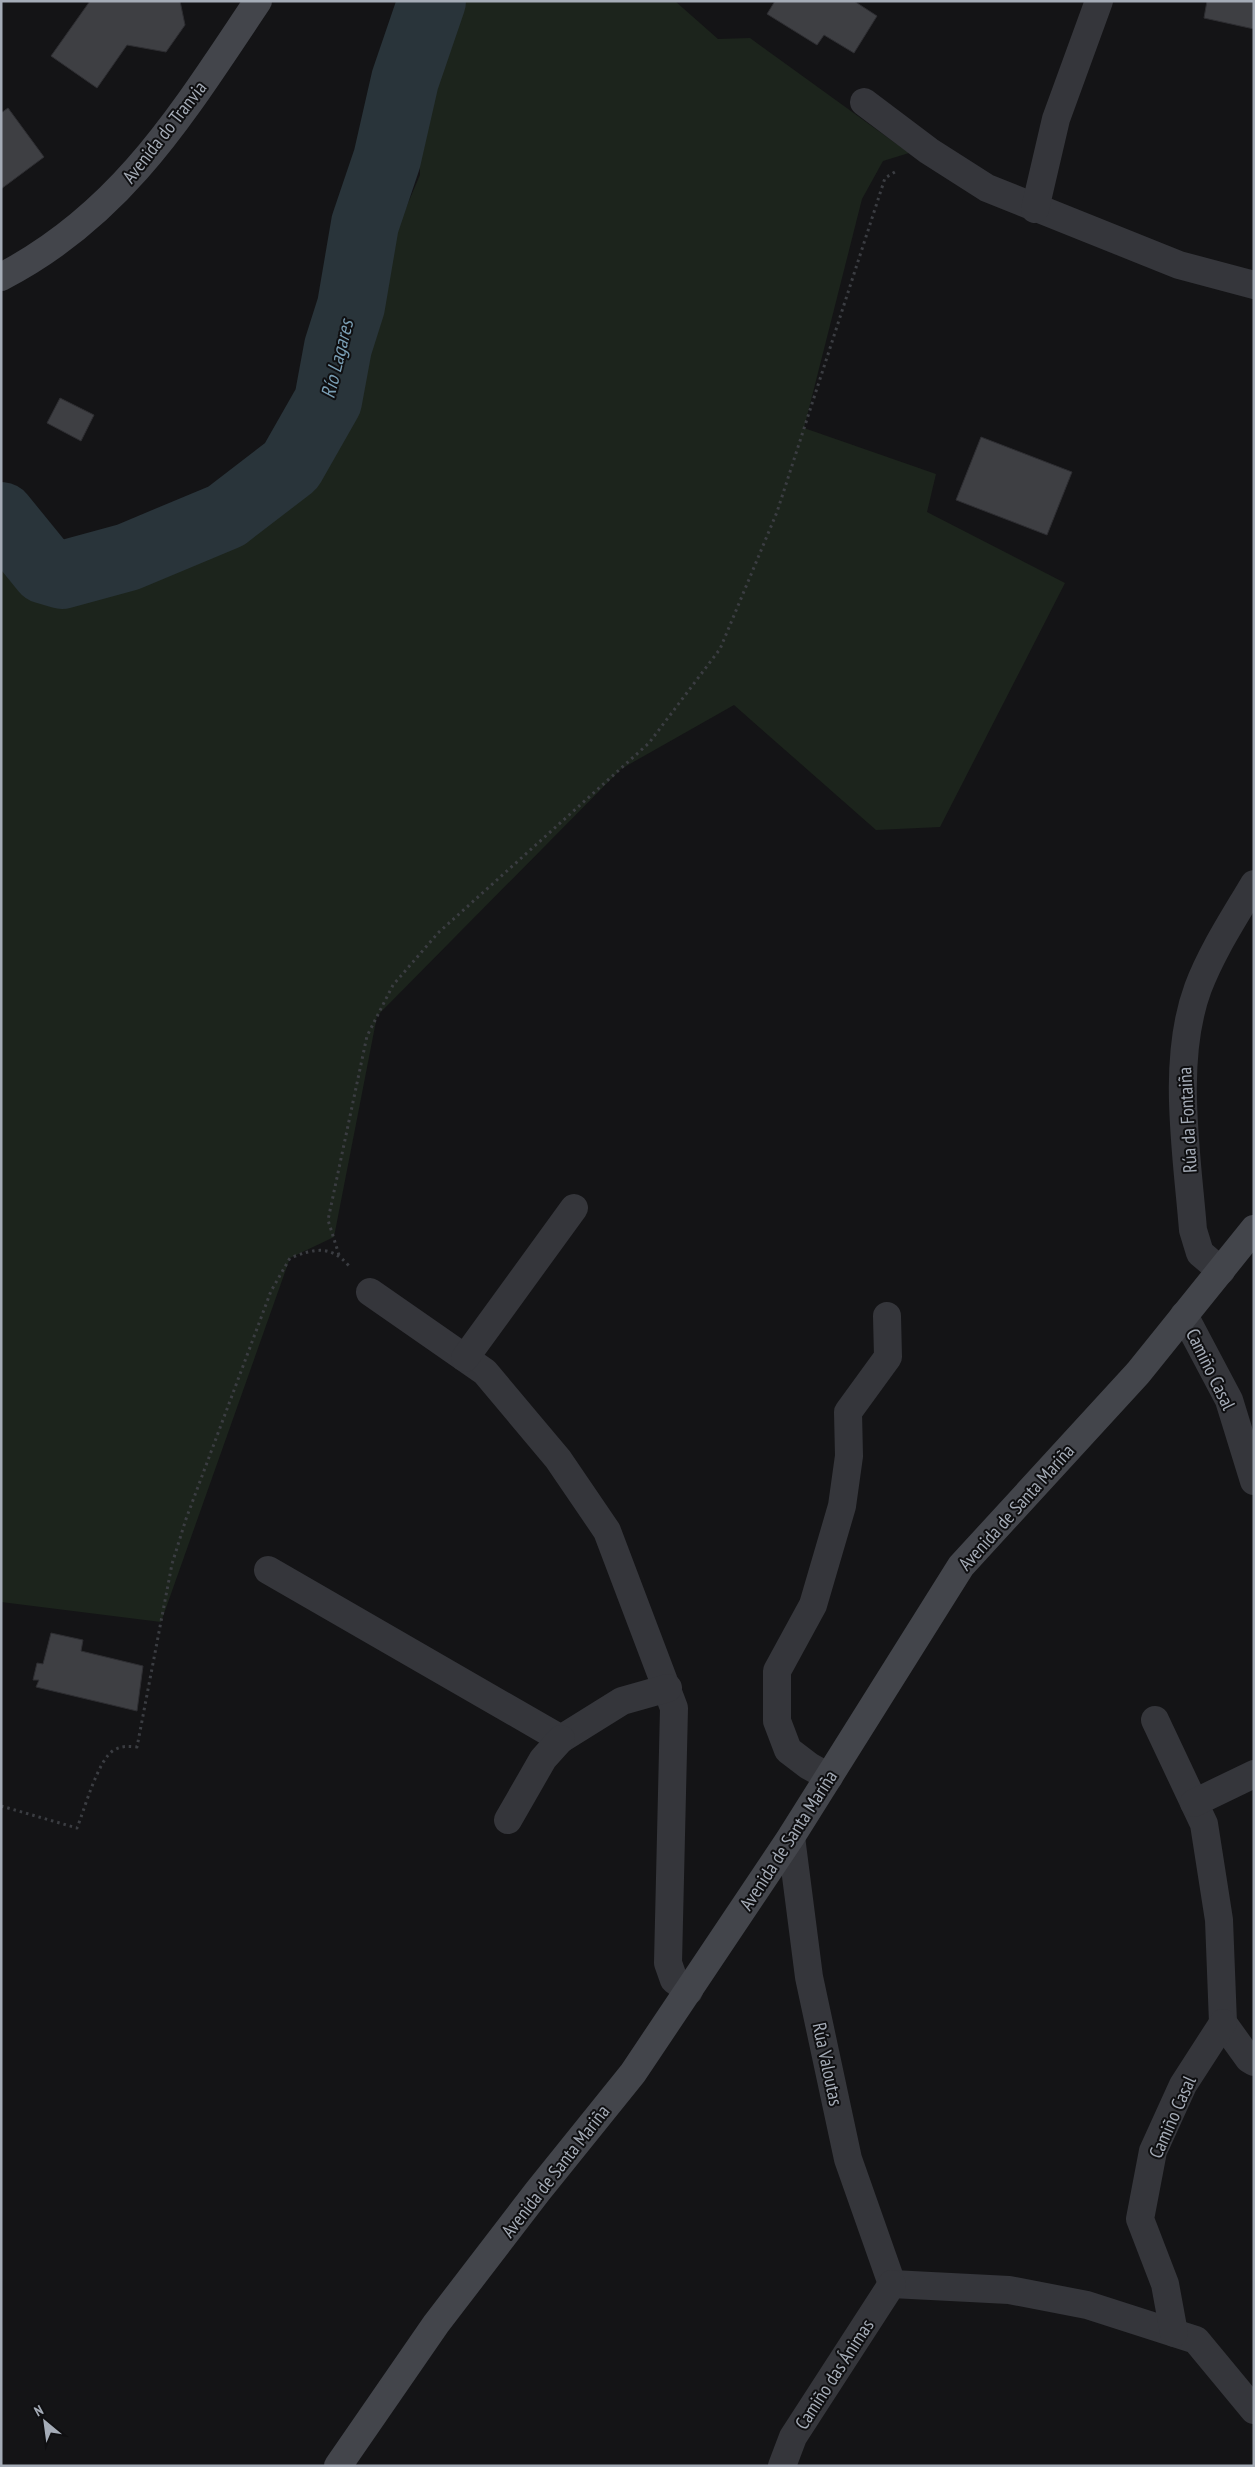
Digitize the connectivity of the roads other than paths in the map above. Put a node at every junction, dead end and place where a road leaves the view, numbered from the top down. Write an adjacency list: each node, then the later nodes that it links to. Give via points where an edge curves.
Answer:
1 (258, 1): 5 (main road, Avenida do Tranvia, via 180,117 138,170 89,218 27,264)
2 (1099, 1): 4 (street, via 1056,119)
3 (864, 102): 4 (street, via 930,152 987,188)
4 (1035, 209): 6 (street, via 1179,266)
5 (1, 277)
6 (1254, 285)
7 (1254, 884): 10 (street, Rúa da Fontaiña, via 1218,943 1198,989 1182,1072 1192,1230 1200,1253)
8 (574, 1208): 14 (street)
9 (1254, 1229): 10 (main road, Avenida de Santa Mariña)
10 (1221, 1271): 12 (main road, Avenida de Santa Mariña)
11 (370, 1292): 14 (street)
12 (1184, 1315): 15 (street, Camiño Casal, via 1229,1400); 21 (main road, Avenida de Santa Mariña, via 1138,1372 961,1566)
13 (887, 1316): 21 (street, via 888,1356 848,1412 849,1456 842,1506 813,1605 777,1672 777,1721 788,1750)
14 (465, 1358): 17 (street, via 485,1372 552,1452 607,1531)
15 (1253, 1472)
16 (268, 1570): 19 (street)
17 (668, 1688): 19 (street, via 622,1701); 25 (street, via 674,1708 668,1963 674,1980)
18 (1155, 1720): 22 (street)
19 (561, 1739): 23 (street, via 543,1759)
20 (1254, 1774): 22 (street)
21 (829, 1776): 24 (main road, Avenida de Santa Mariña)
22 (1194, 1803): 26 (street, via 1204,1824 1219,1920)
23 (508, 1820)
24 (792, 1837): 25 (main road, Avenida de Santa Mariña); 28 (street, Rúa Valoutas, via 809,1977 848,2159)
25 (689, 1991): 31 (main road, Avenida de Santa Mariña, via 633,2073 436,2324)
26 (1223, 2023): 27 (street); 29 (street, Camiño Casal, via 1183,2085 1153,2151 1140,2218 1165,2284)
27 (1254, 2062)
28 (892, 2284): 29 (street, via 1009,2290 1086,2305); 32 (street, Camiño das Ánimas, via 793,2437)
29 (1174, 2333): 30 (street, via 1196,2340)
30 (1254, 2410)
31 (338, 2466)
32 (782, 2466)

